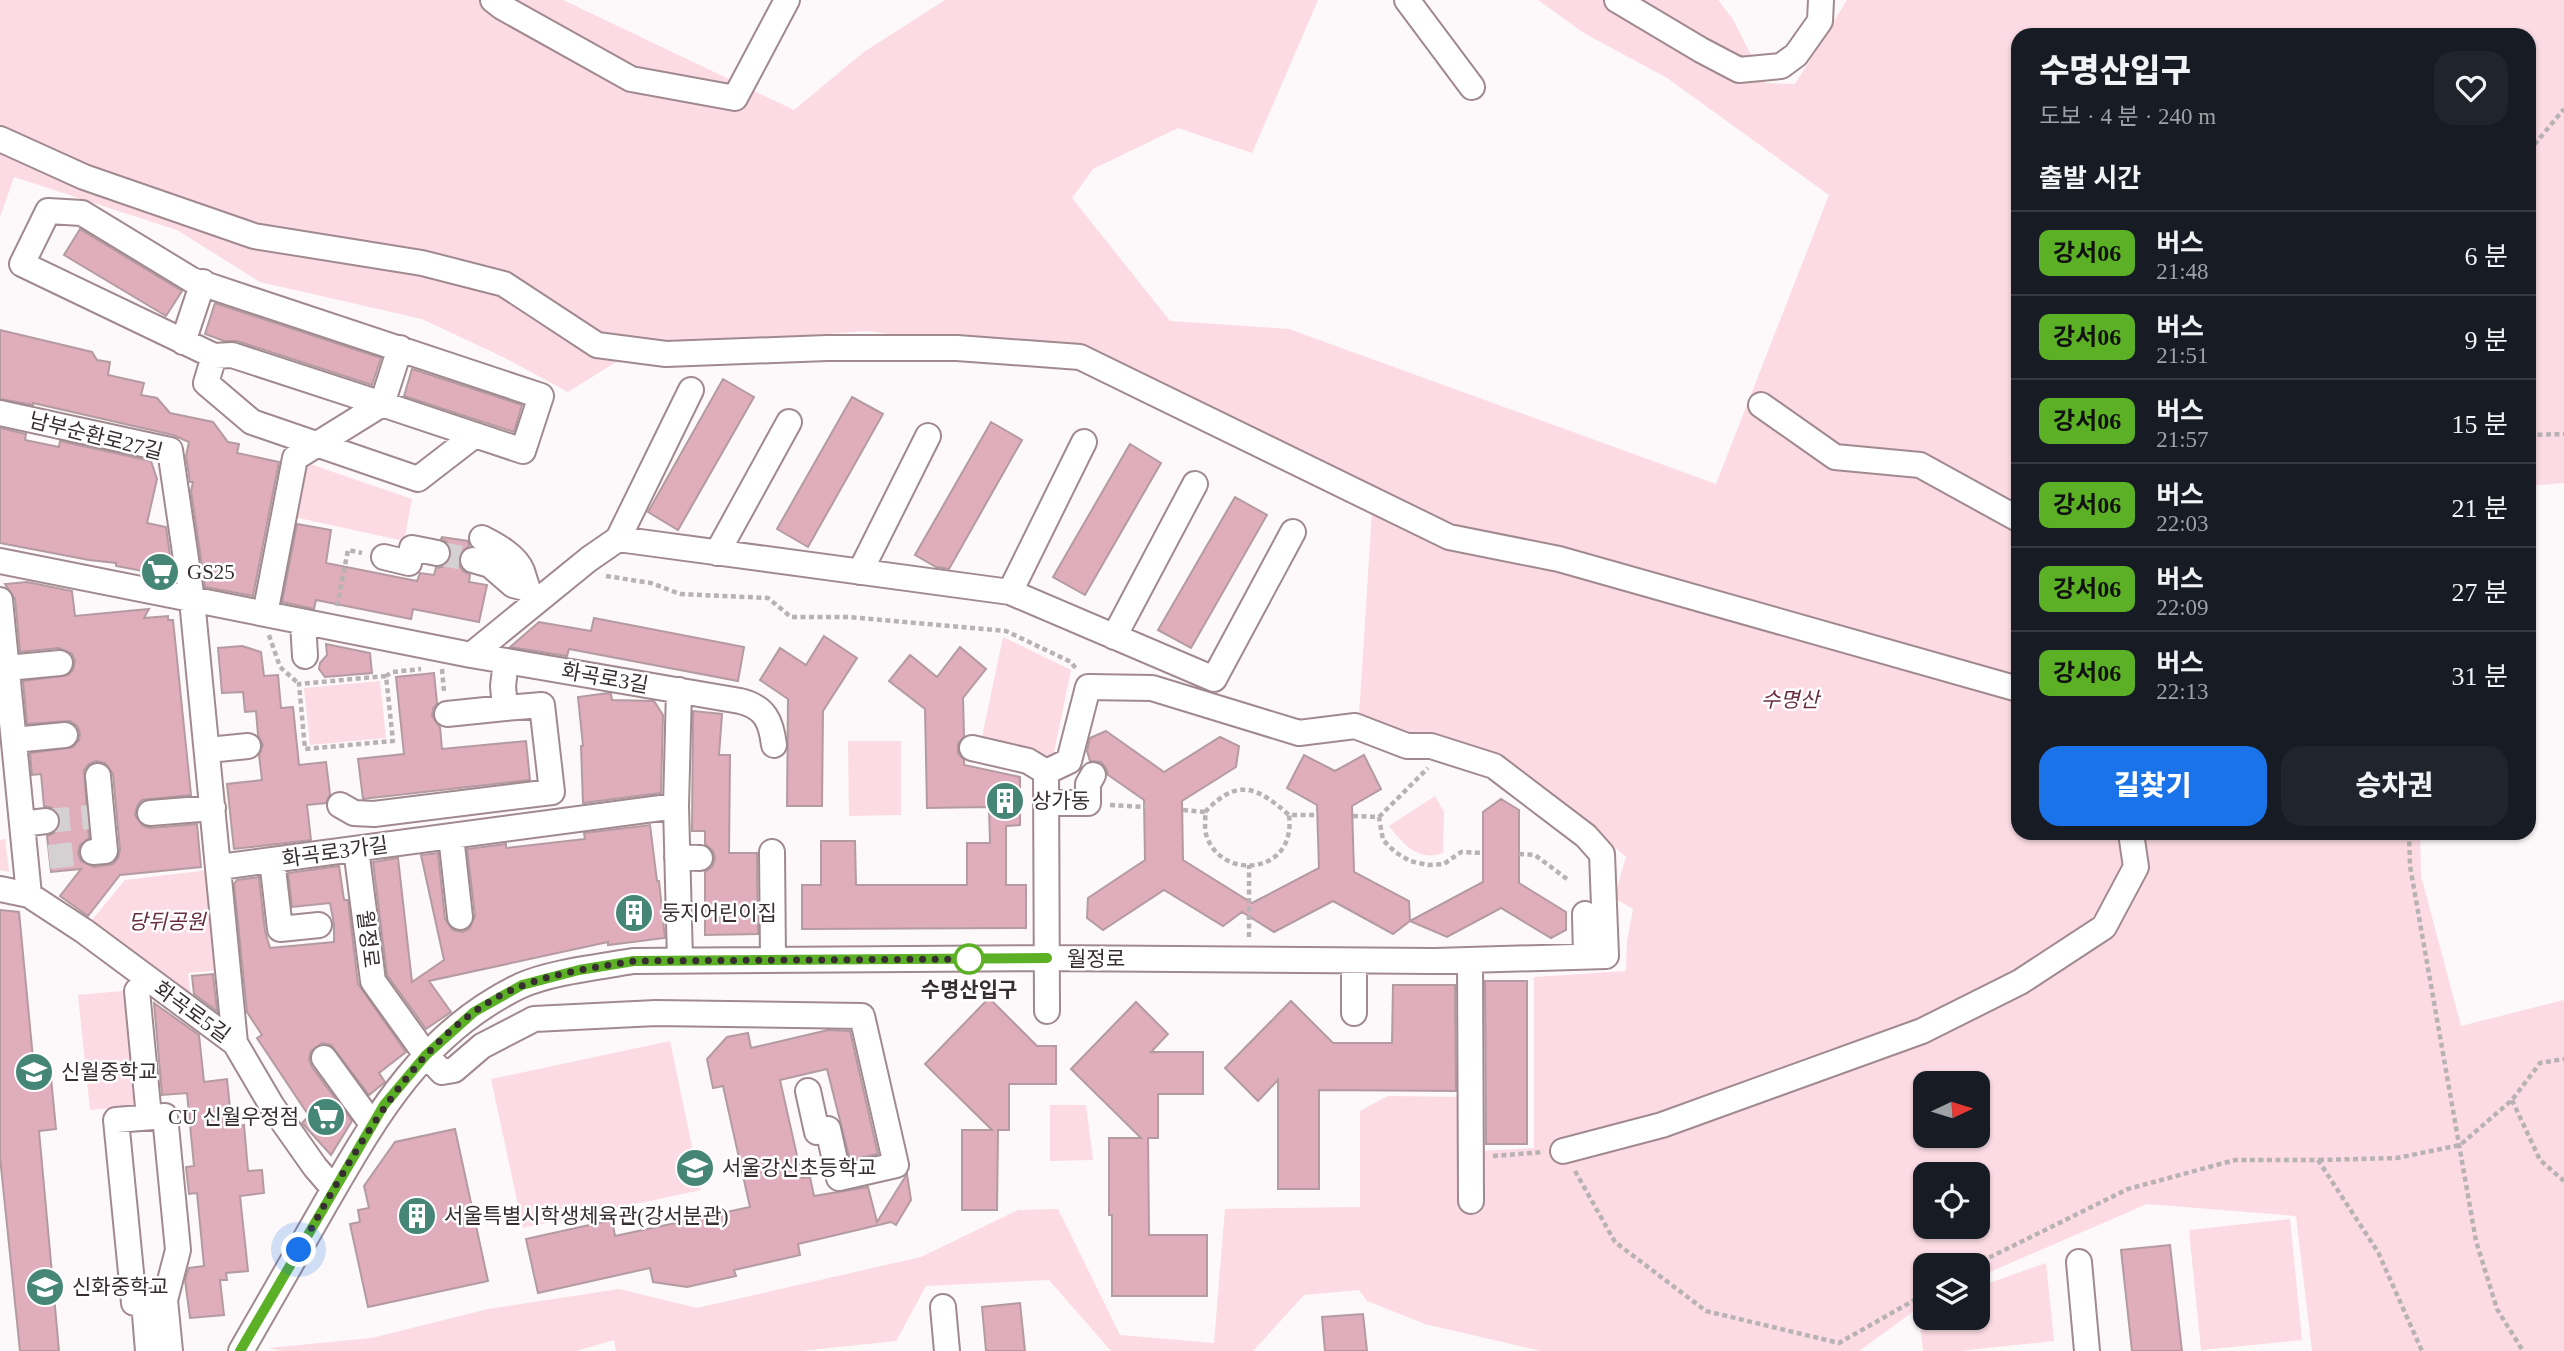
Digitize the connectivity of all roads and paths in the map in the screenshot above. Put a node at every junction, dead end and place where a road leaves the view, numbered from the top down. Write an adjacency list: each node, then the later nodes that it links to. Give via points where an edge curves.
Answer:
1 (493, 0): 2 (street, via 631,79 735,98)
2 (787, 0)
3 (1407, 0): 6 (street)
4 (1616, 0): 5 (street, via 1739,69 1781,66 1796,55 1820,21)
5 (1821, 0)
6 (1472, 87)
7 (2563, 111): 9 (path)
8 (0, 139): 50 (street, via 84,177 254,236 422,263 504,284 597,345 666,354 957,348 1080,358 1449,537 1559,559)
9 (2536, 143)
10 (203, 282): 11 (street); 11 (street, via 192,280 82,212 48,211 22,264); 12 (street)
11 (183, 342): 13 (street)
12 (400, 348): 15 (street); 20 (street, via 541,396 523,451)
13 (214, 356): 15 (street, via 232,355); 24 (street, via 206,383 252,422)
14 (691, 390): 28 (street)
15 (382, 404): 20 (street); 24 (street)
16 (1761, 405): 26 (street, via 1835,457 1920,465)
17 (0, 413): 39 (street, 남부순환로27길, via 170,450)
18 (789, 422): 31 (street)
19 (2564, 434): 21 (path)
20 (475, 435): 24 (street, via 418,479)
21 (2536, 435)
22 (928, 436): 35 (street)
23 (1084, 442): 36 (street)
24 (317, 444): 40 (street, via 295,458)
25 (1195, 484): 43 (street)
26 (2011, 515)
27 (1293, 532): 43 (street, via 1214,679)
28 (618, 539): 31 (street); 34 (street)
29 (478, 549): 37 (street, via 513,559)
30 (437, 553): 32 (street, via 412,548 409,563)
31 (717, 553): 35 (street)
32 (384, 557): 42 (path, via 348,550)
33 (0, 561): 39 (street, 화곡로3길)
34 (582, 565): 37 (street); 51 (path, via 680,594 768,598 791,617 849,617 1006,631 1071,662)
35 (860, 572): 36 (street)
36 (1010, 592): 43 (street)
37 (531, 595): 44 (street)
38 (0, 600): 48 (street)
39 (192, 600): 40 (street, 화곡로3길); 60 (street)
40 (265, 614): 41 (street, 화곡로3길)
41 (303, 622): 42 (street, 화곡로3길); 45 (street)
42 (332, 628): 44 (street, 화곡로3길)
43 (1114, 637)
44 (471, 655): 46 (street, 화곡로3길)
45 (305, 656)
46 (506, 661): 52 (street, 화곡로3길); 53 (street)
47 (60, 663): 48 (street)
48 (7, 668): 56 (street)
49 (386, 676): 49 (path, via 393,741 304,749 299,684); 54 (path, via 442,667)
50 (2011, 684)
51 (1088, 687): 61 (street, via 1152,688 1298,733 1355,726 1407,746); 62 (street, via 1069,761)
52 (679, 690): 58 (street, 화곡로3길, via 753,704 764,713); 69 (street)
53 (505, 708): 54 (street); 68 (street, via 542,705 552,792 373,814 354,813)
54 (447, 714)
55 (65, 735): 56 (street)
56 (14, 740): 79 (street)
57 (248, 746): 60 (street)
58 (774, 746)
59 (972, 748): 62 (street)
60 (208, 750): 71 (street)
61 (1445, 750): 78 (path); 98 (street, via 1494,765 1586,836 1602,854)
62 (1053, 769): 66 (street)
63 (1093, 775): 67 (street)
64 (98, 776): 84 (street, via 96,817 105,851)
65 (36, 794): 79 (street)
66 (1046, 803): 67 (street); 99 (street)
67 (1088, 803): 70 (path)
68 (340, 805)
69 (676, 806): 80 (street, 화곡로3가길); 100 (street, via 689,858)
70 (1144, 807)
71 (214, 808): 74 (street); 91 (street)
72 (1182, 810): 73 (path)
73 (1205, 812): 75 (path, via 1219,798 1247,789 1266,794); 90 (path, via 1206,835 1218,854 1236,865)
74 (150, 813)
75 (1290, 815): 76 (path); 90 (path, via 1284,848 1264,864)
76 (1317, 815)
77 (1353, 816): 78 (path)
78 (1379, 817): 86 (path, via 1384,840 1410,861 1444,864 1461,852)
79 (35, 822): 88 (street, via 41,857); 94 (street)
80 (451, 836): 83 (street, 화곡로3가길); 96 (street)
81 (2132, 840): 117 (street, via 2136,867 2104,927 2020,982 1922,1031 1662,1125)
82 (2409, 840): 116 (path)
83 (356, 849): 89 (street, 화곡로3가길); 109 (street, 월정로, via 373,981)
84 (93, 852)
85 (772, 852): 101 (street)
86 (1483, 853)
87 (1519, 854): 92 (path, via 1535,855)
88 (49, 856)
89 (272, 860): 91 (street, 화곡로3가길); 97 (street, via 281,929)
90 (1249, 865): 102 (path)
91 (220, 867): 108 (street)
92 (1567, 879)
93 (0, 889): 94 (street, 화곡로5길)
94 (29, 895): 108 (street, 화곡로5길)
95 (1585, 914): 98 (street)
96 (460, 916)
97 (319, 925)
98 (1596, 956): 103 (street, 월정로)
99 (1047, 958): 101 (street, 월정로); 102 (street, 월정로); 106 (street)
100 (680, 960): 101 (street, 월정로); 109 (street, 월정로, via 634,961 522,985 474,1012)
101 (773, 960)
102 (1248, 960): 104 (street, 월정로)
103 (1470, 960): 104 (street, 월정로); 118 (street)
104 (1354, 961): 107 (street)
105 (137, 991): 114 (street)
106 (1047, 1012)
107 (1354, 1013)
108 (235, 1044): 121 (street, 화곡로5길, via 272,1106)
109 (426, 1055): 112 (street, via 442,1072 454,1070 482,1046 534,1019 656,1013 862,1016 896,1165 839,1178 828,1129 817,1132); 115 (street, 월정로)
110 (324, 1058): 115 (street)
111 (2564, 1059): 113 (path, via 2540,1063)
112 (808, 1091)
113 (2512, 1100): 116 (path); 120 (path, via 2540,1160)
114 (149, 1117): 125 (street, via 165,1116 178,1250); 125 (street, via 116,1121 134,1303)
115 (372, 1124): 121 (street, 월정로)
116 (2460, 1145): 119 (path, via 2397,1158); 134 (path, via 2476,1241 2497,1309)
117 (1563, 1150): 118 (path); 126 (path, via 1615,1242 1706,1311 1839,1343)
118 (1471, 1157): 122 (street)
119 (2318, 1160): 123 (path, via 2235,1160 2128,1189); 133 (path, via 2378,1252)
120 (2564, 1181)
121 (334, 1189): 130 (street, 월정로)
122 (1471, 1202)
123 (1990, 1257)
124 (2079, 1262): 132 (street)
125 (154, 1301): 128 (street); 129 (street)
126 (1913, 1301)
127 (943, 1307): 131 (street)
128 (148, 1351)
129 (170, 1351)
130 (240, 1351)
131 (947, 1351)
132 (2087, 1351)
133 (2422, 1351)
134 (2523, 1351)

